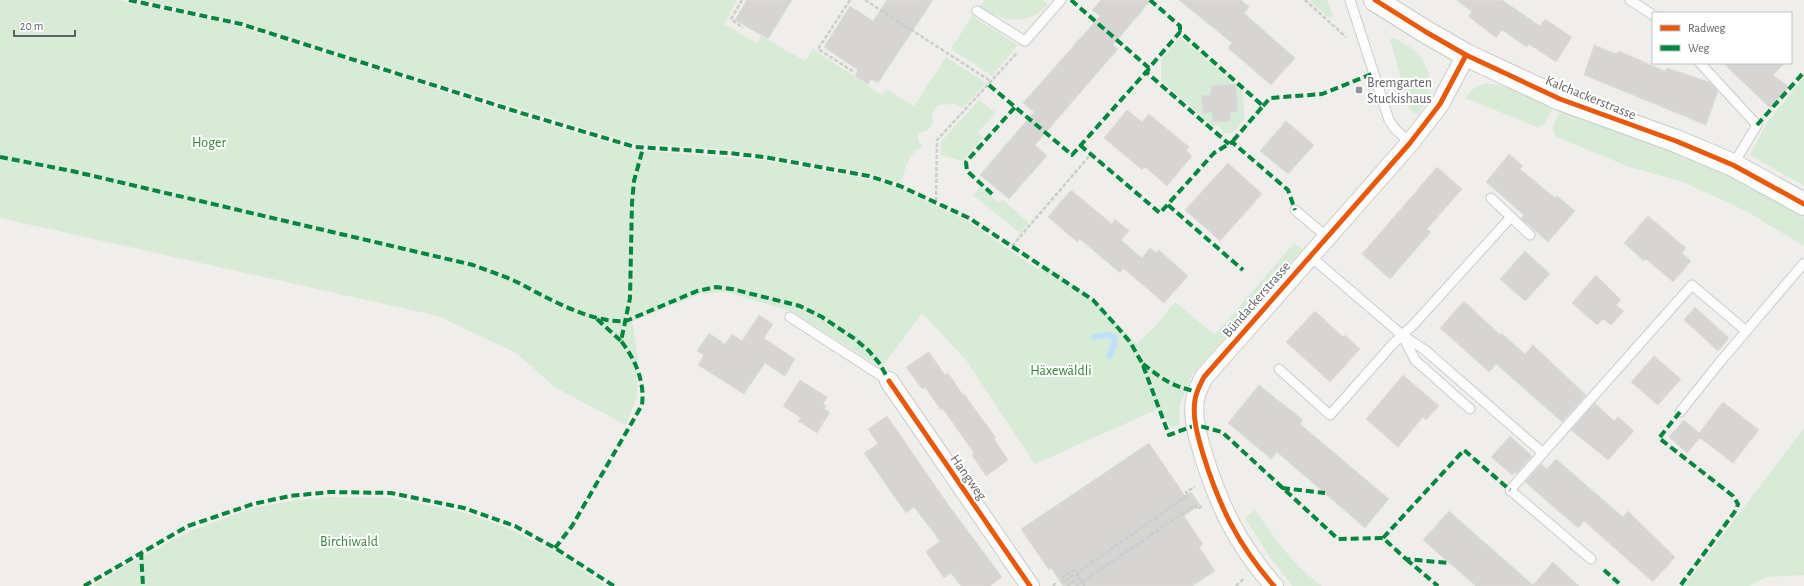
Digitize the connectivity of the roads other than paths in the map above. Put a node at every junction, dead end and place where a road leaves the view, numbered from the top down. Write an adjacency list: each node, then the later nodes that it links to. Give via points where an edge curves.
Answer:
1 (1061, 0): 5 (lane, via 1025,41)
2 (1350, 0): 9 (lane, via 1389,120)
3 (1375, 0): 7 (street, Kalchackerstrasse)
4 (1630, 0): 6 (lane)
5 (977, 11)
6 (1652, 14)
7 (1466, 55): 9 (street, Bündackerstrasse, via 1440,104); 10 (street, Kalchackerstrasse, via 1560,100 1676,141)
8 (1701, 64): 10 (lane, via 1756,125)
9 (1410, 143): 16 (street, Bündackerstrasse)
10 (1733, 165): 12 (street, Kalchackerstrasse)
11 (1491, 198): 14 (lane)
12 (1804, 204)
13 (1295, 210): 16 (lane)
14 (1511, 217): 15 (lane); 21 (lane)
15 (1530, 235)
16 (1326, 236): 17 (street, Bündackerstrasse)
17 (1309, 255): 21 (lane); 29 (street, Bündackerstrasse, via 1204,377 1195,400 1194,412 1199,442 1217,496 1236,536)
18 (1804, 263): 20 (lane)
19 (790, 317): 23 (lane, Hangweg)
20 (1746, 331): 25 (lane); 26 (lane, via 1692,285)
21 (1402, 335): 22 (lane, via 1330,415); 24 (lane, via 1415,360); 26 (lane, via 1425,350)
22 (1278, 369)
23 (889, 381): 28 (street, Hangweg)
24 (1470, 408)
25 (1680, 412)
26 (1543, 453): 27 (lane, via 1510,490)
27 (1591, 559)
28 (1030, 586)
29 (1274, 586)

